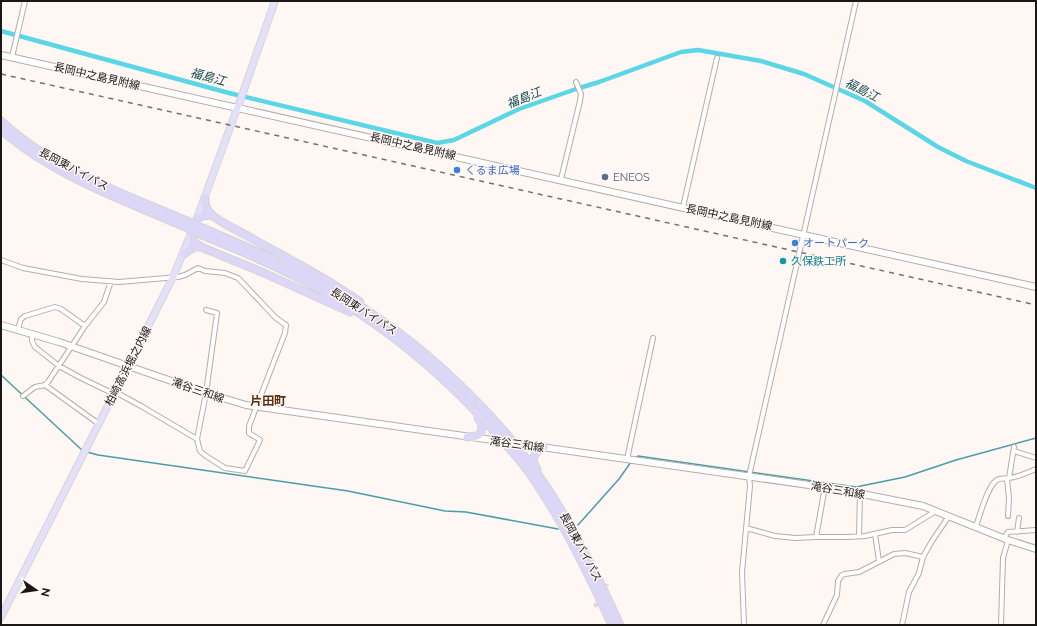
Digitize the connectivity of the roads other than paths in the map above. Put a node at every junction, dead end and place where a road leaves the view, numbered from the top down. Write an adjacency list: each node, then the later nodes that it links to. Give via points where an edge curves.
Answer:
1 (25, 1): 5 (street)
2 (275, 1): 8 (main road, 柏崎高浜堀之内線)
3 (856, 1): 18 (street)
4 (1, 54): 5 (main road, 長岡中之島見附線)
5 (12, 57): 8 (main road, 長岡中之島見附線)
6 (717, 58): 14 (street)
7 (577, 83): 12 (street, via 580,101)
8 (239, 104): 12 (main road, 長岡中之島見附線); 13 (main road, 柏崎高浜堀之内線)
9 (1, 121): 11 (highway, 長岡東バイパス)
10 (1, 130): 11 (highway, 長岡東バイパス)
11 (10, 134): 25 (highway, 長岡東バイパス, bridge, via 29,152 66,175 231,243)
12 (560, 180): 14 (main road, 長岡中之島見附線)
13 (205, 198): 15 (highway, via 206,207); 16 (main road, 柏崎高浜堀之内線)
14 (683, 207): 18 (main road, 長岡中之島見附線)
15 (212, 215): 16 (highway); 25 (highway, via 312,271)
16 (197, 219): 17 (main road, 柏崎高浜堀之内線)
17 (192, 233): 19 (highway, via 194,242); 20 (main road, 柏崎高浜堀之内線)
18 (804, 234): 24 (main road, 長岡中之島見附線); 50 (street)
19 (201, 247): 20 (highway, via 194,247); 25 (highway, via 284,282)
20 (184, 254): 22 (main road, 柏崎高浜堀之内線)
21 (1, 260): 23 (street, via 22,268 82,279)
22 (173, 277): 23 (street); 35 (main road, 柏崎高浜堀之内線); 40 (street, via 185,275 198,268 233,276 244,283 286,325)
23 (111, 281): 28 (street, via 104,302)
24 (1036, 287)
25 (343, 300): 31 (highway, 長岡東バイパス); 45 (highway, 長岡東バイパス, via 376,313 454,380)
26 (206, 310): 38 (street, via 217,313)
27 (1, 325): 29 (main road, 滝谷三和線)
28 (85, 326): 29 (street, via 55,307 25,316 21,319); 33 (street)
29 (18, 329): 30 (main road, 滝谷三和線)
30 (32, 334): 33 (main road, 滝谷三和線); 34 (street, via 34,347)
31 (392, 336): 42 (highway, via 480,420 481,433); 44 (highway, 長岡東バイパス, via 436,371)
32 (653, 338): 48 (street)
33 (72, 346): 34 (street); 35 (main road, 滝谷三和線)
34 (59, 366): 36 (street); 37 (street)
35 (127, 366): 37 (main road, 柏崎高浜堀之内線); 38 (main road, 滝谷三和線)
36 (44, 385): 39 (street, via 35,387); 41 (street)
37 (114, 393): 41 (main road, 柏崎高浜堀之内線); 43 (street)
38 (206, 393): 40 (main road, 滝谷三和線); 43 (street)
39 (23, 396)
40 (256, 406): 42 (main road, 滝谷三和線); 43 (street, via 248,431 260,440 245,471 225,468 203,454)
41 (99, 424): 70 (main road, 柏崎高浜堀之内線)
42 (467, 437): 44 (main road, 滝谷三和線)
43 (197, 439)
44 (504, 442): 45 (main road, 滝谷三和線); 71 (highway, 長岡東バイパス, via 529,473 555,514)
45 (514, 443): 46 (main road, 滝谷三和線); 69 (highway, 長岡東バイパス, via 545,484)
46 (544, 447): 48 (main road, 滝谷三和線); 69 (highway, via 535,454 534,463 565,512)
47 (1036, 458): 51 (street, via 1014,449)
48 (627, 459): 50 (main road, 滝谷三和線)
49 (1036, 469): 51 (street)
50 (749, 476): 52 (main road, 滝谷三和線); 59 (street)
51 (1008, 479): 56 (street); 58 (street, via 999,479 992,486)
52 (825, 487): 53 (main road, 滝谷三和線); 64 (street)
53 (860, 494): 54 (main road, 滝谷三和線); 63 (street)
54 (936, 511): 55 (main road, 滝谷三和線); 62 (street, via 905,530)
55 (950, 516): 58 (main road, 滝谷三和線); 67 (street)
56 (1008, 516)
57 (1019, 518): 61 (street)
58 (976, 526): 65 (main road, 滝谷三和線)
59 (746, 528): 64 (street, via 775,536); 73 (street, via 742,572)
60 (1036, 530): 61 (street)
61 (1017, 532): 65 (street, via 1008,532)
62 (875, 534): 63 (street); 68 (street)
63 (860, 536): 64 (street)
64 (816, 537)
65 (1006, 539): 66 (main road, 滝谷三和線); 76 (street)
66 (1036, 549)
67 (923, 557): 68 (street, via 900,553); 75 (street, via 919,573 909,592)
68 (879, 561): 74 (street, via 859,572 840,577 837,595)
69 (602, 586): 72 (highway, 長岡東バイパス)
70 (1, 616)
71 (612, 625)
72 (620, 625)
73 (744, 625)
74 (823, 625)
75 (902, 625)
76 (1001, 625)

